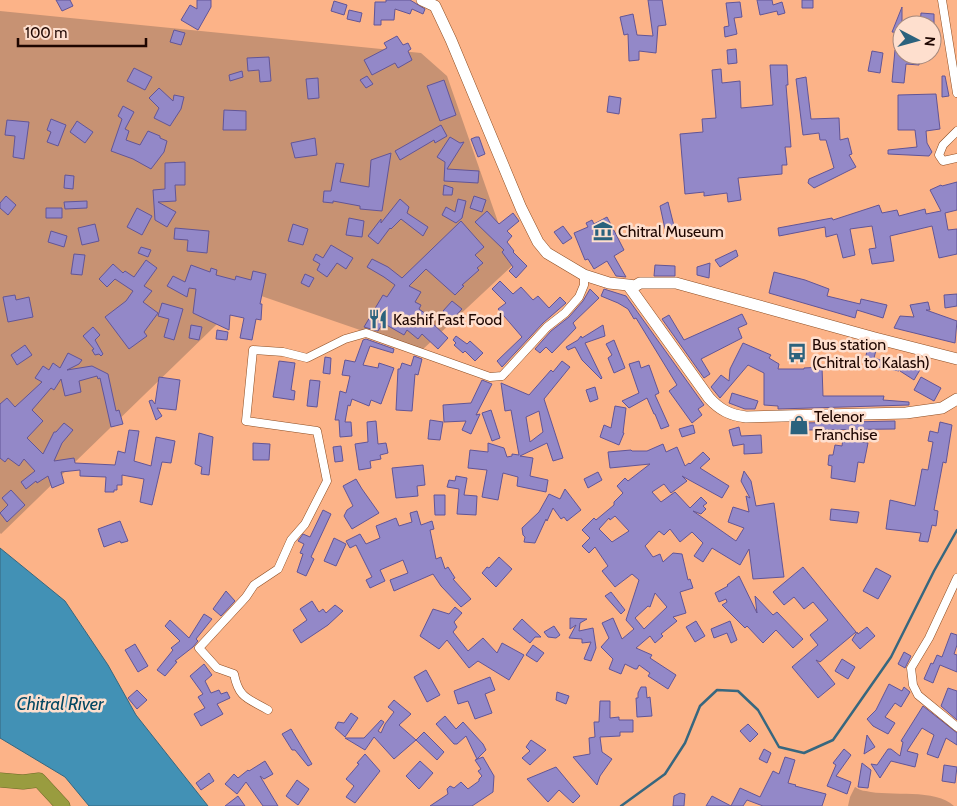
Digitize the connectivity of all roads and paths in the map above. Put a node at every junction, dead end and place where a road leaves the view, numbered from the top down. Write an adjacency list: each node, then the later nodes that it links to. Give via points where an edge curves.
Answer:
1 (422, 0): 6 (street, via 435,6 538,242 547,252)
2 (942, 0): 3 (street)
3 (957, 93)
4 (957, 131): 5 (street, via 943,145 939,155 942,161)
5 (957, 158)
6 (584, 275): 7 (street); 11 (street, via 579,297 502,376 490,377 366,333 345,339 307,358 254,350 246,421 317,431 327,482 305,524 291,540 278,569 254,585 199,648 217,668 234,674 241,694)
7 (628, 285): 8 (street, via 676,282); 9 (street, via 709,398 724,412 735,416 906,413 942,408)
8 (957, 359)
9 (957, 398)
10 (957, 578): 12 (street, via 911,668 918,695)
11 (268, 710)
12 (957, 727)
13 (0, 780): 14 (highway, via 39,780)
14 (63, 806)

